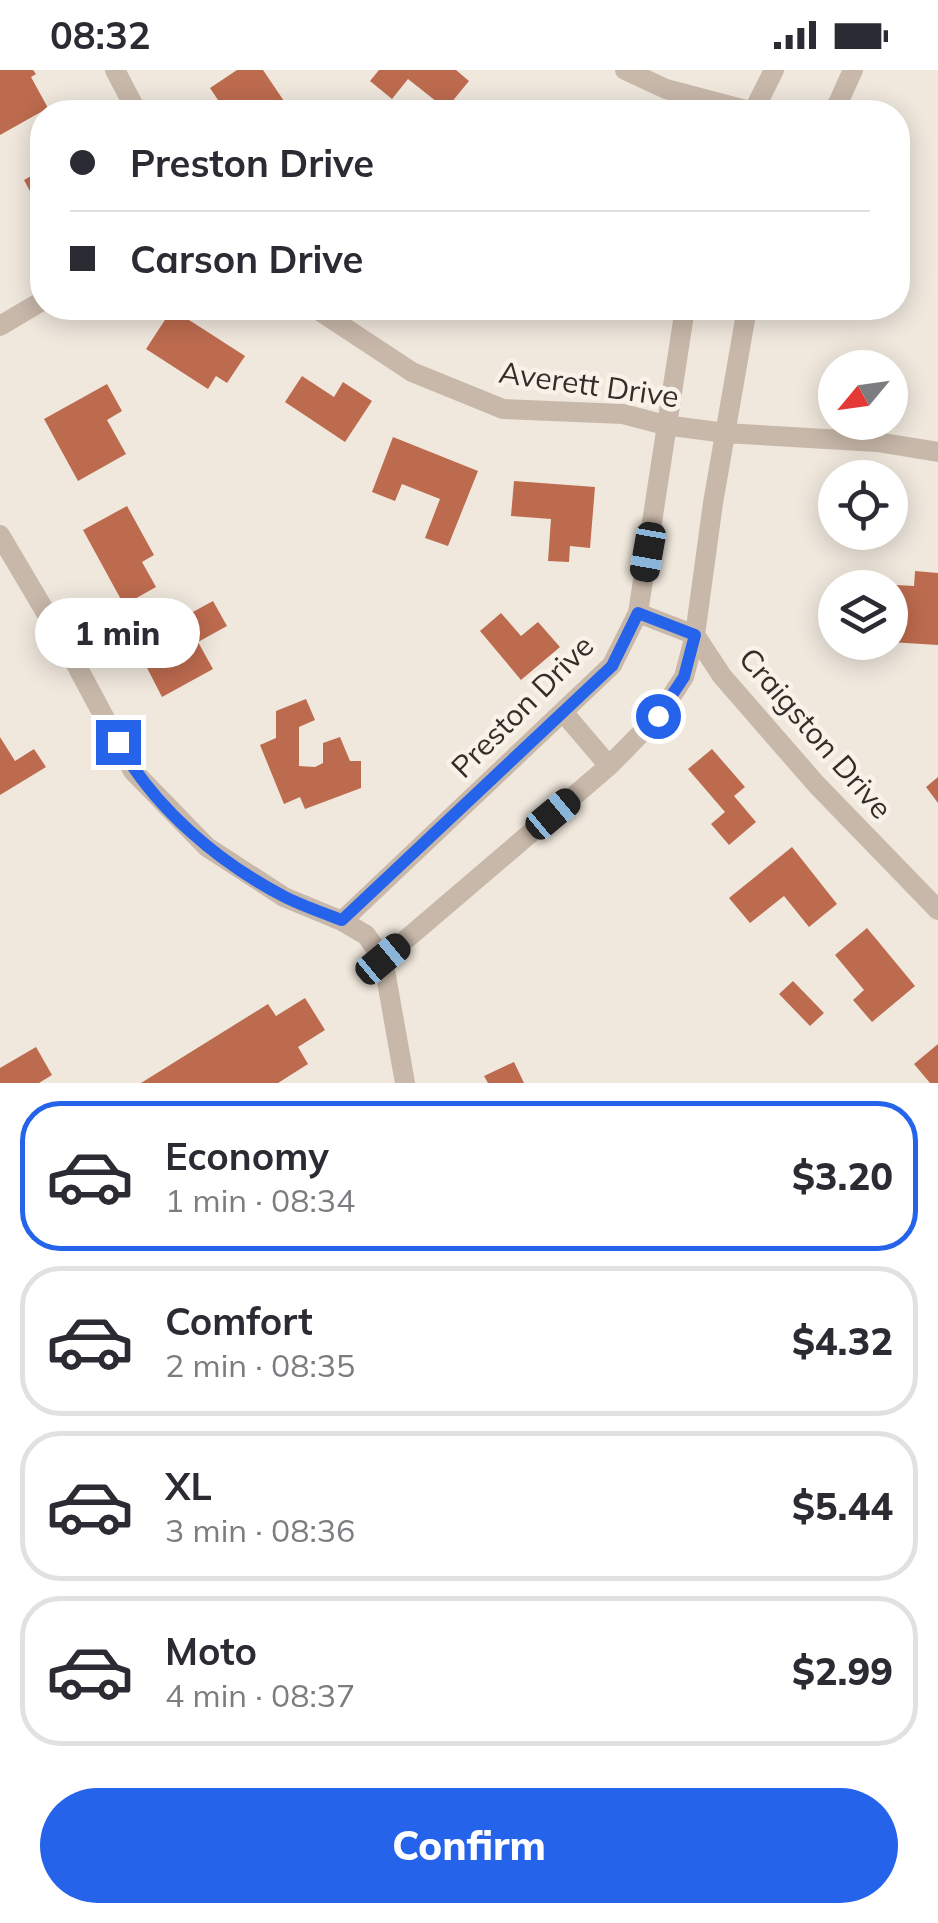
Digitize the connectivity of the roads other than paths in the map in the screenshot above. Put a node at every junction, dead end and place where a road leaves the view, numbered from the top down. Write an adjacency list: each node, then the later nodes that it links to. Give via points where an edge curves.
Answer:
1 (115, 70): 5 (street)
2 (625, 70): 6 (street)
3 (774, 70): 7 (street)
4 (854, 70): 8 (street)
5 (131, 100)
6 (706, 100)
7 (759, 100)
8 (840, 100)
9 (30, 308): 13 (street)
10 (333, 320): 14 (street, Averett Drive, via 412,372 503,409 624,414)
11 (683, 320): 14 (street, Preston Drive)
12 (746, 320): 15 (street)
13 (0, 326)
14 (665, 425): 15 (street, Averett Drive); 18 (street, Preston Drive)
15 (725, 432): 16 (street, Averett Drive); 19 (street)
16 (938, 452)
17 (0, 536): 23 (street, via 133,771 207,847 284,897)
18 (638, 613): 19 (street); 20 (street, Preston Drive, via 612,666)
19 (695, 635): 21 (street, via 684,677); 22 (street, Craigston Drive, via 816,784)
20 (563, 712): 21 (street); 23 (street, Preston Drive)
21 (610, 766): 24 (street)
22 (938, 910)
23 (342, 920): 24 (street, via 366,935)
24 (383, 959): 25 (street)
25 (406, 1083)

